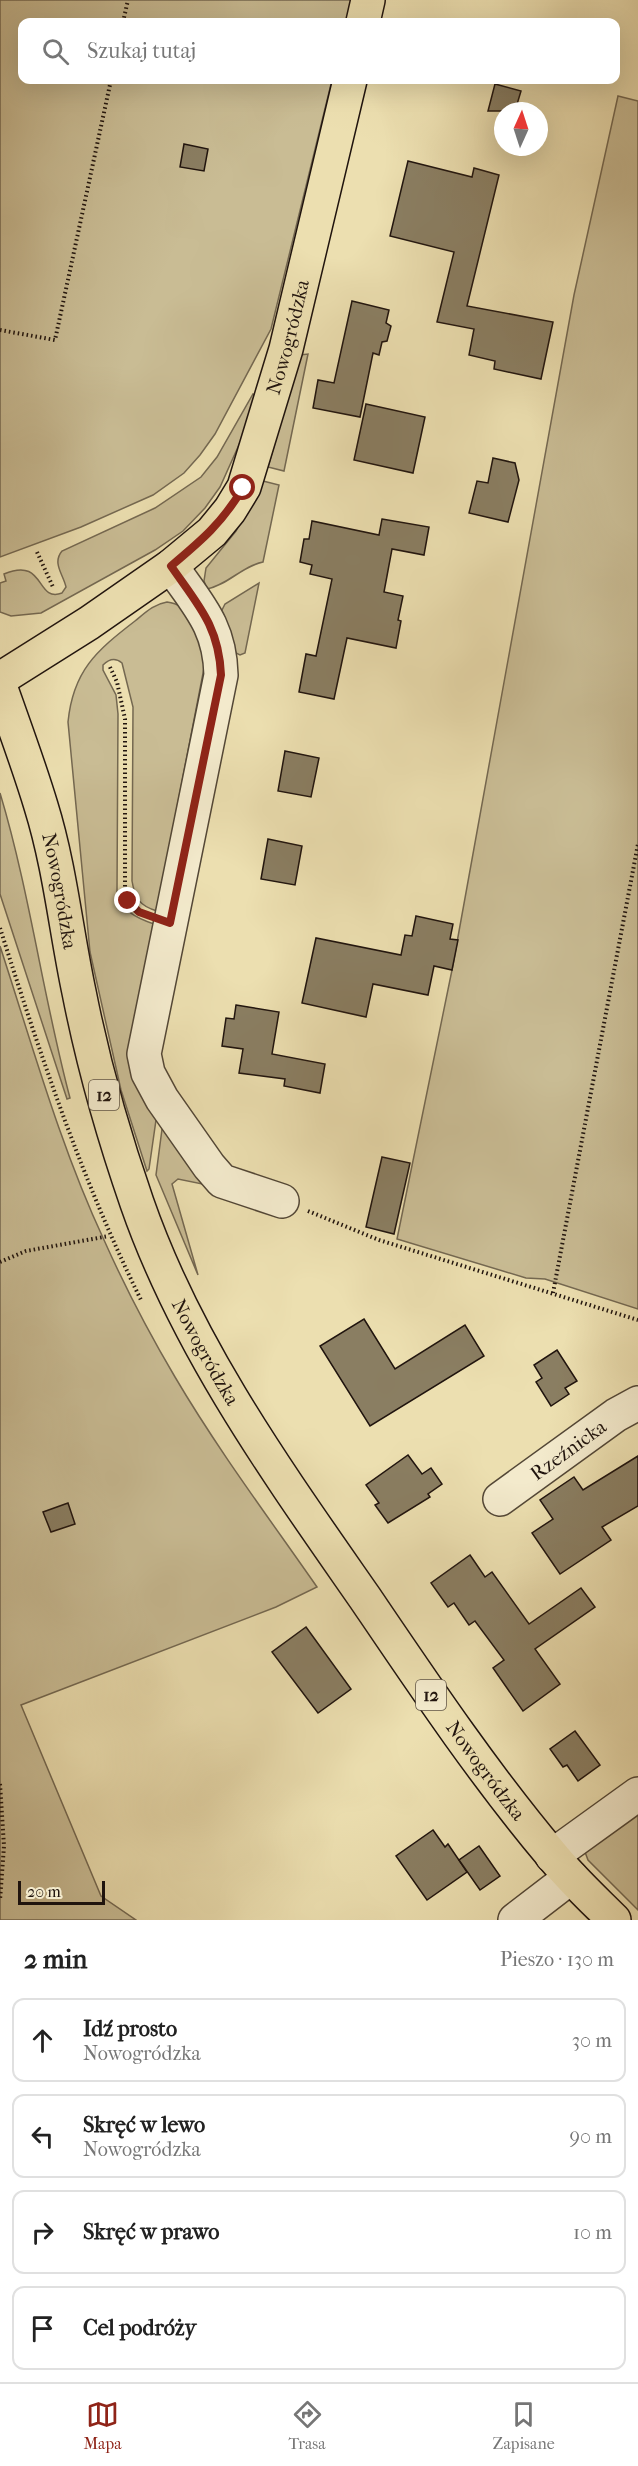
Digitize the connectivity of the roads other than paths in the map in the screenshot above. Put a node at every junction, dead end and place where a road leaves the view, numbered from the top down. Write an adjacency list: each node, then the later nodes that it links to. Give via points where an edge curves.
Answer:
1 (368, 0): 2 (main road)
2 (364, 18)
3 (349, 84): 4 (main road, Nowogródzka, via 286,349 243,488 212,531)
4 (171, 566): 5 (main road, Nowogródzka); 7 (street, via 213,627 221,675 144,1054 148,1073 162,1099 222,1181)
5 (0, 679)
6 (0, 686): 11 (main road, Nowogródzka / 12, via 42,808 102,1090 136,1200 172,1289 210,1361 317,1530 501,1792)
7 (282, 1201)
8 (638, 1403): 9 (street, Rzeźnicka, via 616,1414)
9 (500, 1499)
10 (638, 1794): 11 (street)
11 (561, 1866): 12 (street); 13 (main road, Nowogródzka / 12)
12 (515, 1920)
13 (614, 1920)

